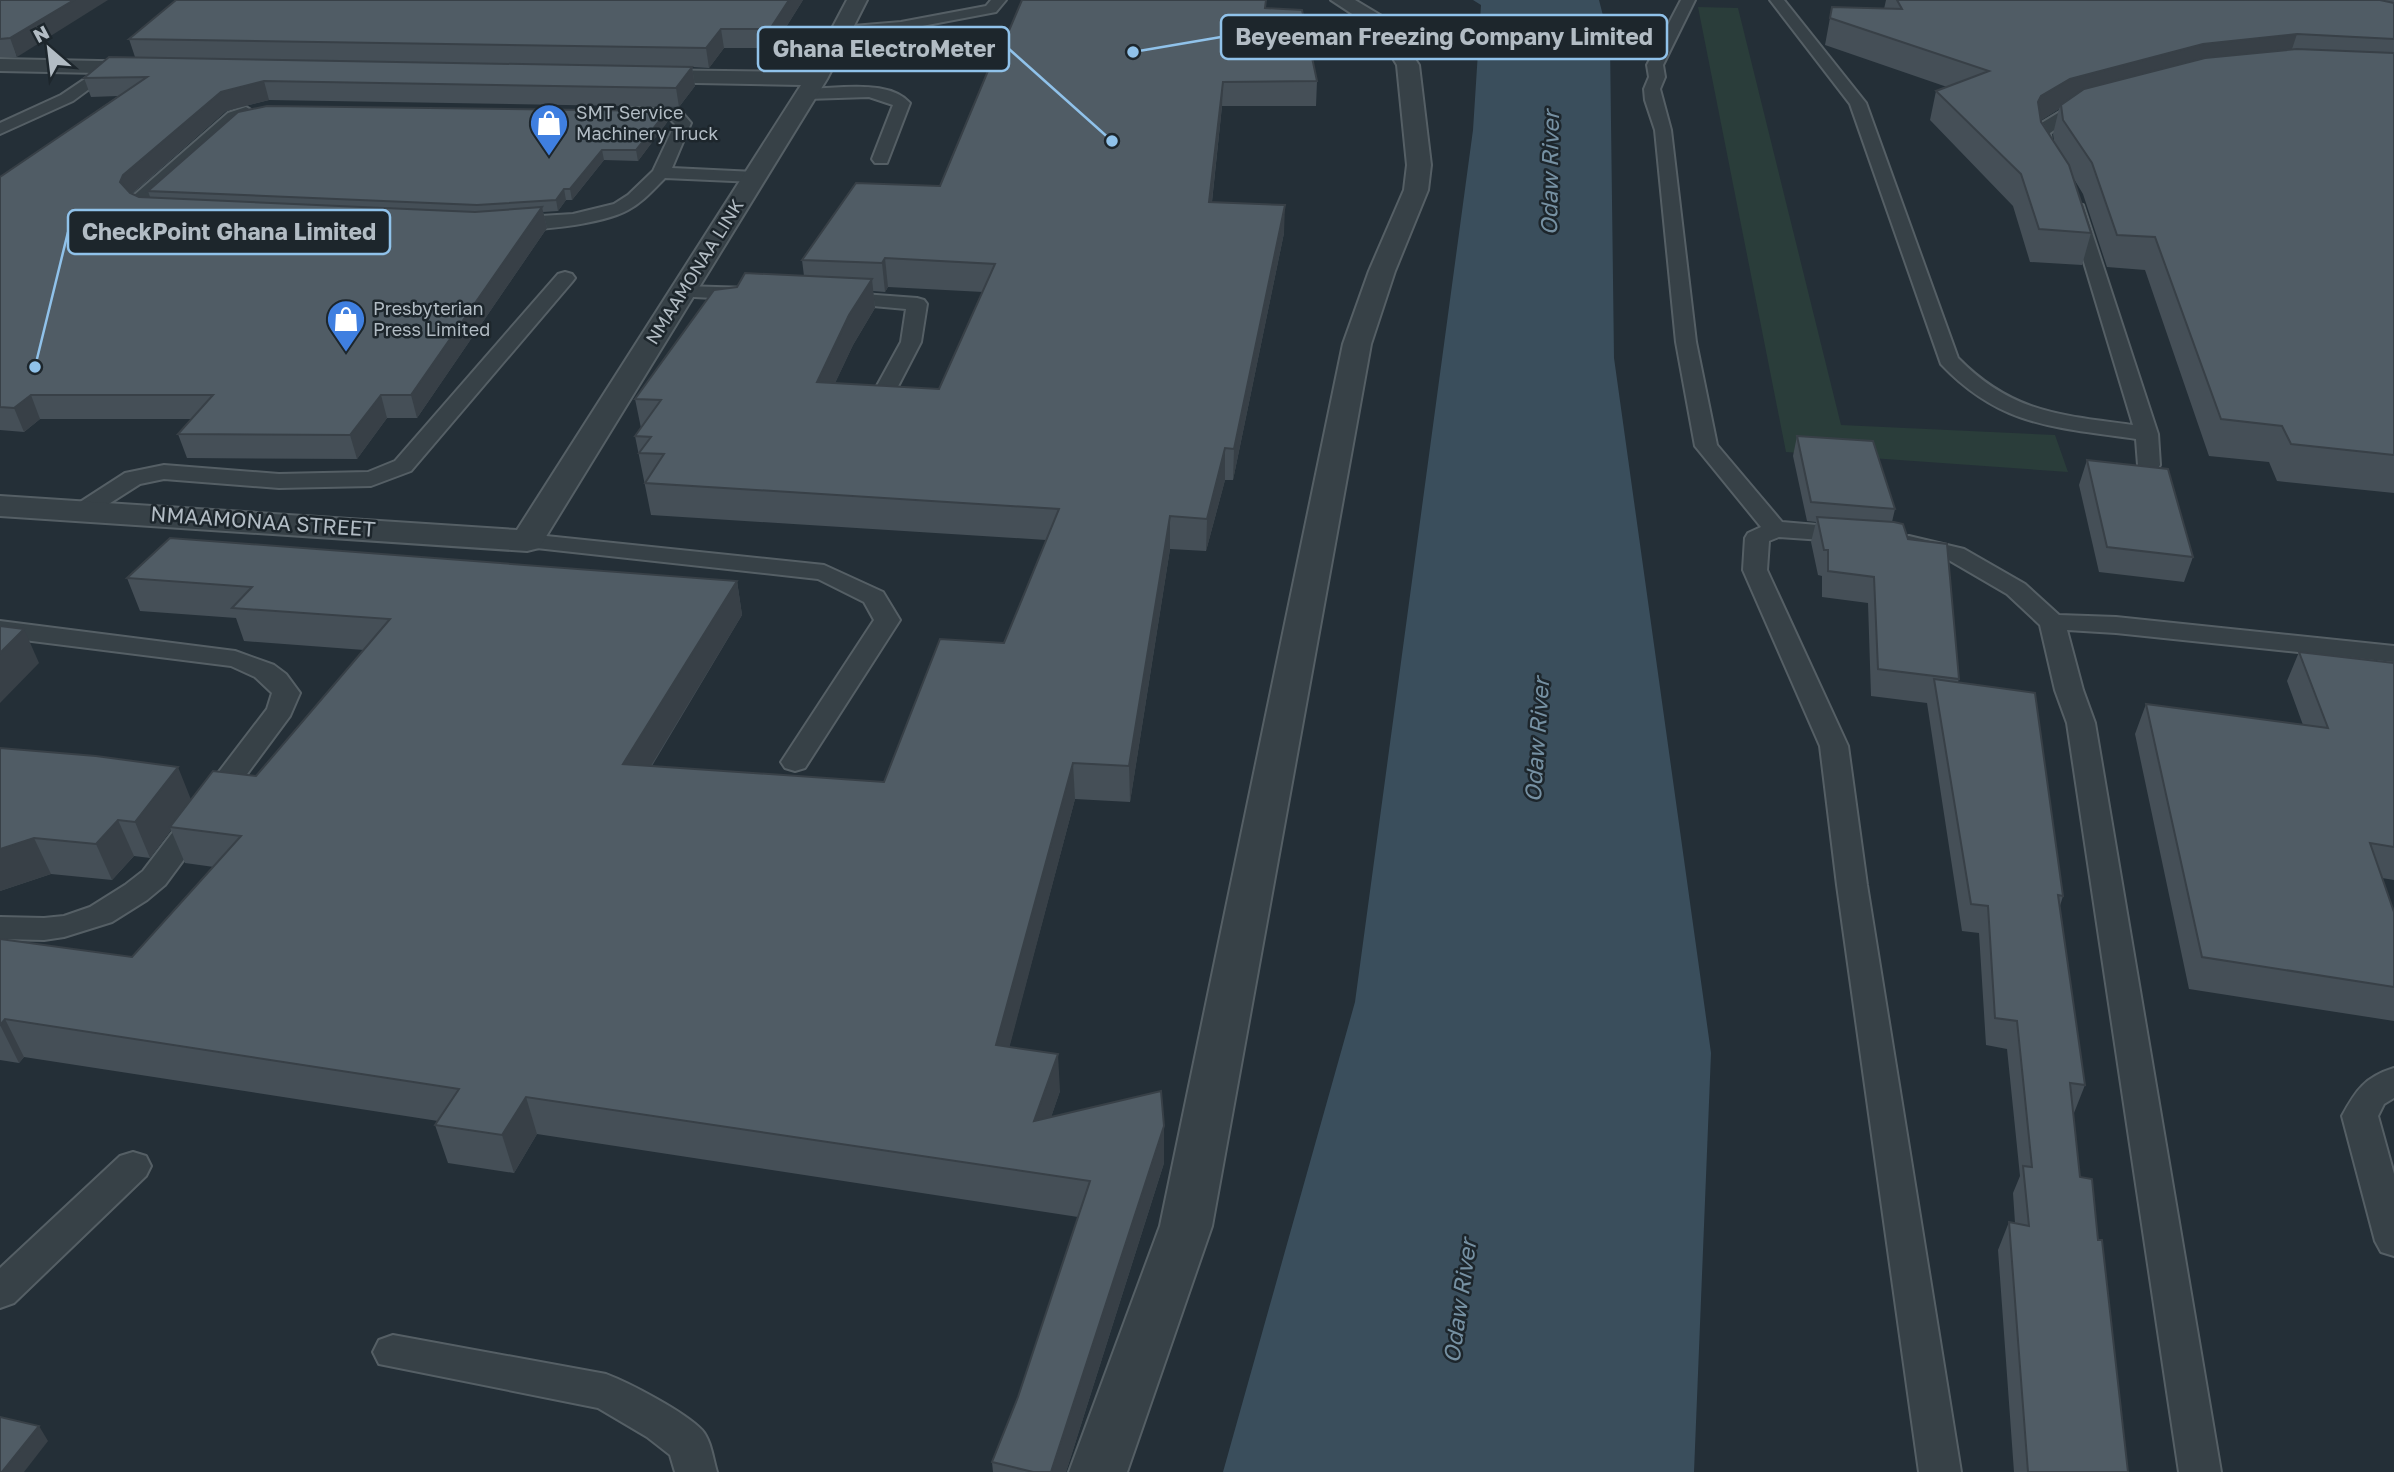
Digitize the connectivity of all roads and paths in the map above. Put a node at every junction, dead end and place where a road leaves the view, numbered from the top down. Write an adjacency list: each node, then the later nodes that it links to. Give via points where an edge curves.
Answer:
1 (857, 0): 6 (street, NMAAMONAA LINK)
2 (999, 0): 6 (lane, via 991,9 901,26)
3 (1341, 0): 45 (street, via 1383,24 1408,65 1419,165 1416,190 1357,344 1186,1226)
4 (1688, 0): 32 (lane, via 1665,39 1655,65 1653,89 1663,130 1686,342 1706,446)
5 (1777, 0): 28 (lane, via 1858,103 1948,360 1977,388 2008,406 2048,418)
6 (841, 31): 11 (street, NMAAMONAA LINK)
7 (0, 65): 8 (street)
8 (110, 67): 9 (street); 15 (lane, via 66,98)
9 (165, 68)
10 (622, 76): 11 (street)
11 (812, 86): 16 (lane, via 875,92 902,103); 19 (street, NMAAMONAA LINK)
12 (2105, 104): 18 (lane, via 2069,113 2042,131 2043,151)
13 (260, 110): 21 (lane, via 234,116 138,201 146,210)
14 (620, 112): 17 (lane, via 674,113 683,123)
15 (0, 129)
16 (881, 159)
17 (661, 173): 19 (lane); 22 (lane, via 632,201 610,211)
18 (2058, 173)
19 (755, 177): 24 (street, NMAAMONAA LINK)
20 (2072, 195): 28 (lane)
21 (187, 212)
22 (492, 224)
23 (565, 278): 31 (lane, via 403,466 370,479 279,481 164,472 133,478)
24 (683, 292): 25 (lane); 33 (street, NMAAMONAA LINK)
25 (766, 295)
26 (822, 297): 27 (lane, via 917,304 911,342)
27 (884, 393)
28 (2147, 434): 29 (lane)
29 (2149, 465)
30 (1, 507): 31 (street, NMAAMONAA STREET)
31 (85, 509): 33 (street, NMAAMONAA STREET)
32 (1775, 529): 34 (lane, via 1888,538 1955,554 2015,589); 46 (lane, via 1757,538 1755,570 1834,746)
33 (527, 541): 37 (lane, via 824,572 874,597 887,620)
34 (2052, 622): 36 (lane); 47 (lane, via 2081,723)
35 (0, 629): 38 (lane, via 235,659 261,668 278,680 286,694 280,710 154,878 132,897 109,911 56,929)
36 (2394, 654)
37 (795, 762)
38 (0, 928)
39 (2394, 1080): 41 (lane, via 2372,1095 2360,1116)
40 (133, 1166): 42 (lane)
41 (2394, 1241)
42 (0, 1292)
43 (393, 1352): 44 (lane, via 606,1392 688,1444)
44 (696, 1472)
45 (1098, 1472)
46 (1940, 1472)
47 (2200, 1472)

